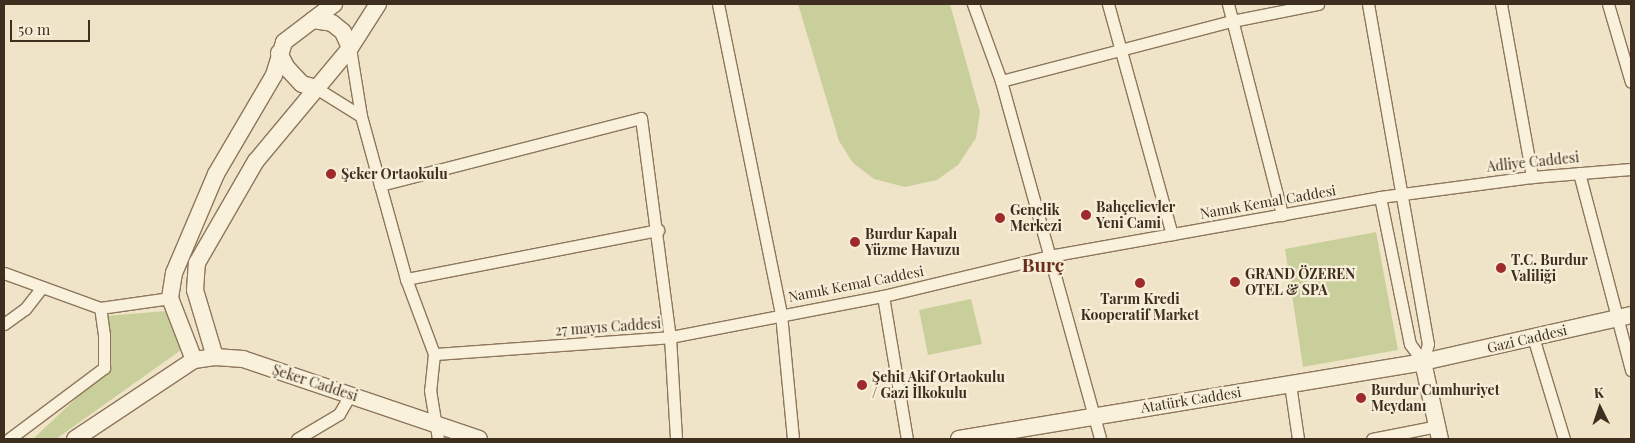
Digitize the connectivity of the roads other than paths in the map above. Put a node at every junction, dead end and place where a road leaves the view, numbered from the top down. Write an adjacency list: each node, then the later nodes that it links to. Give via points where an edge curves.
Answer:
1 (334, 4): 11 (main road)
2 (378, 4): 13 (main road)
3 (718, 4): 37 (street)
4 (973, 4): 16 (street)
5 (1108, 4): 14 (street)
6 (1228, 4): 12 (street)
7 (1318, 4): 12 (street)
8 (1368, 4): 25 (street)
9 (1500, 4): 22 (street)
10 (1608, 4): 17 (street)
11 (313, 20): 13 (main road, via 332,23 343,32); 15 (main road, via 284,42)
12 (1232, 21): 14 (street); 27 (street)
13 (350, 48): 18 (main road); 19 (street)
14 (1120, 52): 16 (street); 29 (street)
15 (279, 53): 18 (main road, via 286,67 302,84); 35 (main road, via 274,75 216,174 174,273)
16 (1001, 81): 30 (street)
17 (1631, 82)
18 (316, 88): 19 (street); 43 (main road, via 256,161 197,263 195,290)
19 (361, 116): 23 (street)
20 (1631, 169): 21 (street, Adliye Caddesi)
21 (1579, 173): 22 (street, Adliye Caddesi); 38 (street)
22 (1532, 176): 24 (street, Adliye Caddesi)
23 (380, 185): 28 (street, via 641,118); 32 (street)
24 (1438, 188): 25 (street, Namık Kemal Caddesi)
25 (1401, 194): 26 (street, Namık Kemal Caddesi); 45 (street, via 1428,344)
26 (1380, 197): 27 (street, Namık Kemal Caddesi); 45 (street, via 1410,344)
27 (1282, 215): 29 (street, Namık Kemal Caddesi)
28 (658, 230): 32 (street); 41 (street)
29 (1172, 234): 30 (street, Namık Kemal Caddesi)
30 (1049, 256): 34 (street, Namık Kemal Caddesi); 49 (street)
31 (4, 273): 33 (street)
32 (406, 279): 42 (street)
33 (42, 287): 36 (street); 39 (street, via 25,309)
34 (883, 296): 37 (street, Namık Kemal Caddesi); 60 (street)
35 (170, 298): 36 (street); 44 (main road)
36 (100, 308): 53 (street, via 104,368)
37 (781, 314): 41 (street, 27 mayıs Caddesi); 59 (street)
38 (1625, 317): 40 (main road, Gazi Caddesi); 46 (street)
39 (4, 324)
40 (1533, 337): 45 (main road, Gazi Caddesi); 65 (street)
41 (670, 338): 42 (street, 27 mayıs Caddesi); 58 (street)
42 (434, 354): 50 (street, via 430,390)
43 (215, 357): 44 (main road, Şeker Caddesi); 48 (main road, Şeker Caddesi, via 243,359)
44 (194, 360): 54 (main road)
45 (1423, 362): 47 (main road, Atatürk Caddesi); 51 (main road)
46 (1631, 370)
47 (1290, 384): 49 (main road, Atatürk Caddesi); 63 (street)
48 (350, 395): 50 (main road, Şeker Caddesi); 55 (street, via 340,414)
49 (1093, 416): 52 (main road, Atatürk Caddesi); 62 (street)
50 (434, 422): 56 (street); 57 (main road)
51 (1439, 433): 64 (street)
52 (1001, 436): 61 (main road, Atatürk Caddesi)
53 (9, 439)
54 (75, 439)
55 (296, 439)
56 (438, 439)
57 (480, 439)
58 (676, 439)
59 (793, 439)
60 (907, 439)
61 (959, 439)
62 (1100, 439)
63 (1298, 439)
64 (1372, 439)
65 (1564, 439)

